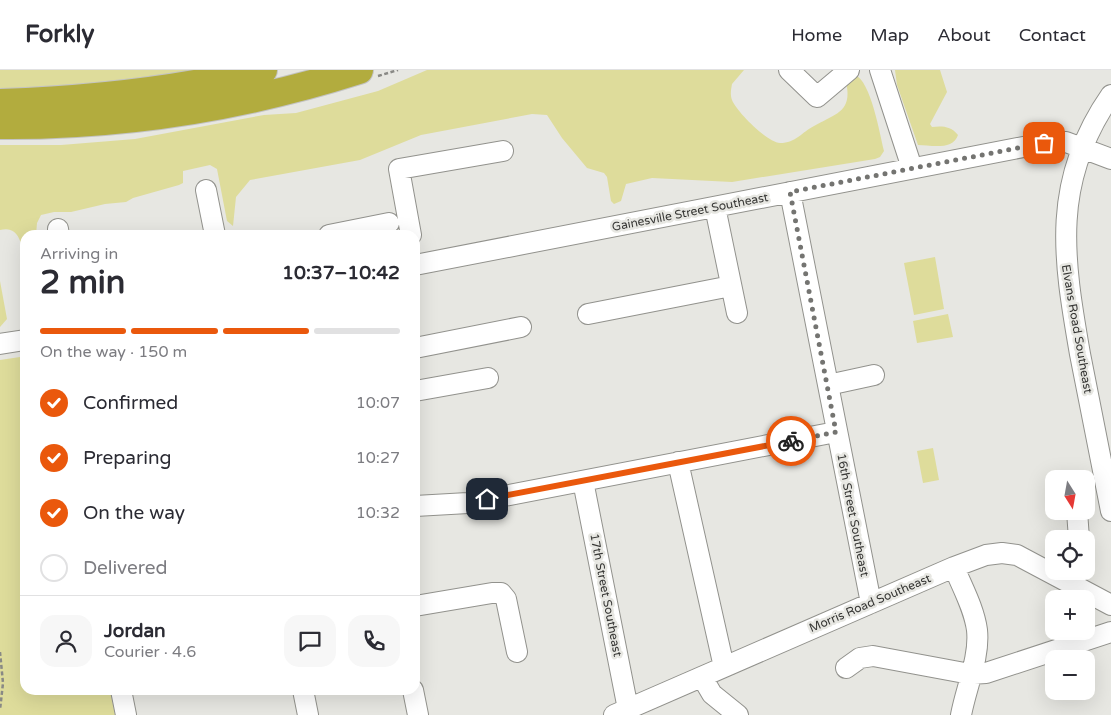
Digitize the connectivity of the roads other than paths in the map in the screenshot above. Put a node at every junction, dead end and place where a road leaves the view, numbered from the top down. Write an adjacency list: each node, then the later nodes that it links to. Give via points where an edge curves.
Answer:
1 (263, 70): 7 (highway, via 127,95)
2 (359, 70): 8 (highway, via 256,98 166,114 73,124)
3 (789, 70): 4 (street, via 817,97)
4 (849, 70)
5 (880, 70): 12 (street)
6 (1111, 95): 9 (street, Elvans Road Southeast)
7 (0, 102)
8 (0, 125)
9 (1082, 149): 11 (street, Gainesville Street Southeast); 12 (street, Gainesville Street Southeast, via 1066,142 1050,142); 36 (street, Elvans Road Southeast, via 1065,216 1065,253 1071,306)
10 (503, 151): 19 (street, via 400,169)
11 (1111, 159)
12 (912, 168): 14 (street, Gainesville Street Southeast)
13 (206, 190): 17 (street)
14 (790, 192): 15 (street, Gainesville Street Southeast); 30 (street, 16th Street Southeast)
15 (715, 207): 20 (street, Gainesville Street Southeast); 21 (street)
16 (389, 223): 18 (street)
17 (214, 230)
18 (354, 230)
19 (410, 230)
20 (420, 261)
21 (732, 286): 22 (street); 23 (street)
22 (737, 313)
23 (588, 314)
24 (521, 327): 27 (street)
25 (20, 341): 26 (street)
26 (0, 344)
27 (420, 347)
28 (874, 375): 30 (street)
29 (488, 378): 31 (street)
30 (828, 385): 32 (street, 16th Street Southeast)
31 (420, 390)
32 (836, 432): 33 (street); 40 (street, 16th Street Southeast)
33 (678, 462): 34 (street); 45 (street)
34 (583, 481): 35 (street, via 468,503); 52 (street, 17th Street Southeast)
35 (420, 506)
36 (1111, 511)
37 (954, 567): 38 (street, Morris Road Southeast, via 986,555 1009,554); 40 (street, Morris Road Southeast); 47 (street, via 976,627)
38 (1045, 567)
39 (1073, 580): 42 (street, Morris Road Southeast)
40 (870, 603): 45 (street, Morris Road Southeast)
41 (420, 605): 44 (street, via 501,593 506,599)
42 (1111, 605)
43 (1111, 632): 47 (street, via 986,672)
44 (517, 652)
45 (724, 667): 48 (street, Morris Road Southeast)
46 (846, 668): 47 (street, via 860,658 873,656)
47 (970, 674): 57 (street)
48 (702, 677): 52 (street, Morris Road Southeast); 56 (street, via 712,694)
49 (121, 695): 53 (street)
50 (304, 695): 54 (street)
51 (414, 695): 55 (street)
52 (621, 712)
53 (126, 715)
54 (308, 715)
55 (418, 715)
56 (738, 715)
57 (962, 715)

